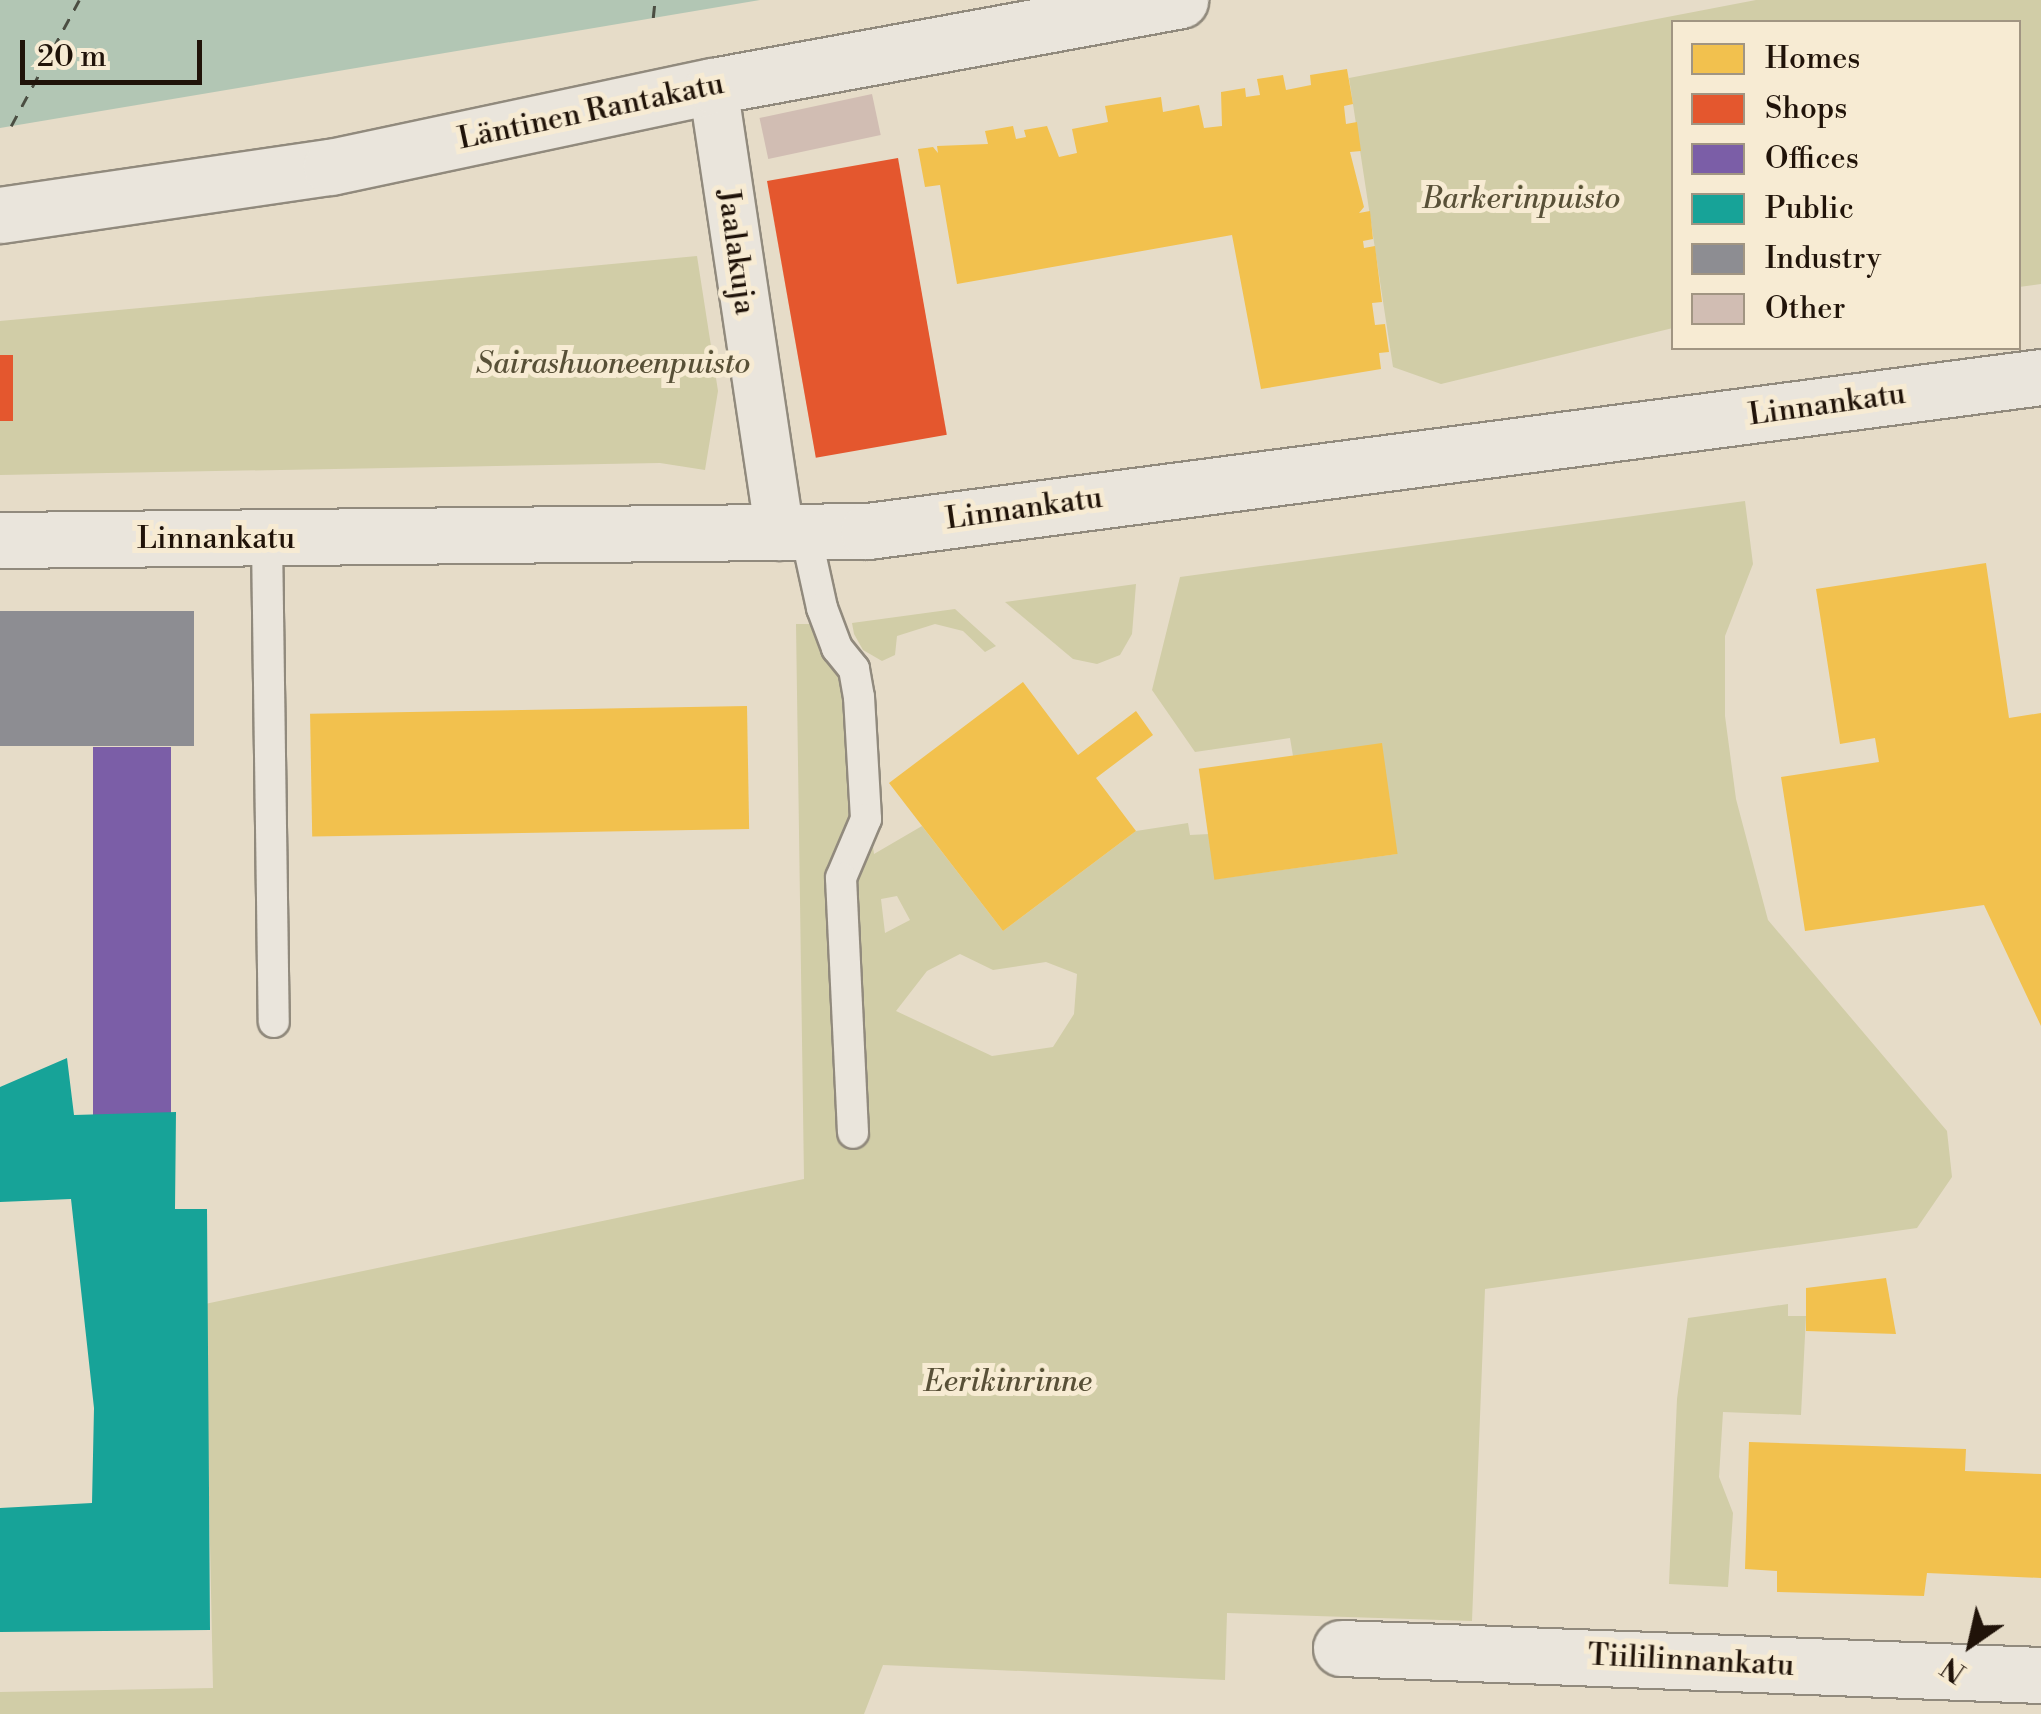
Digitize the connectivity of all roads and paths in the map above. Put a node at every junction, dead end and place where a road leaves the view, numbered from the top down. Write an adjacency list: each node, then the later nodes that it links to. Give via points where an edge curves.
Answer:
1 (1180, 0): 2 (street, Läntinen Rantakatu)
2 (713, 86): 3 (street, Läntinen Rantakatu, via 330,166); 5 (street, Jaalakuja)
3 (0, 215)
4 (2041, 377): 5 (street, Linnankatu)
5 (793, 536): 7 (street, Linnankatu); 9 (lane, via 837,648 854,669 859,698 866,819 841,878)
6 (0, 540): 7 (street, Linnankatu)
7 (267, 540): 8 (lane)
8 (274, 1022)
9 (854, 1133)
10 (1342, 1648): 11 (street, Tiililinnankatu)
11 (2041, 1675)

